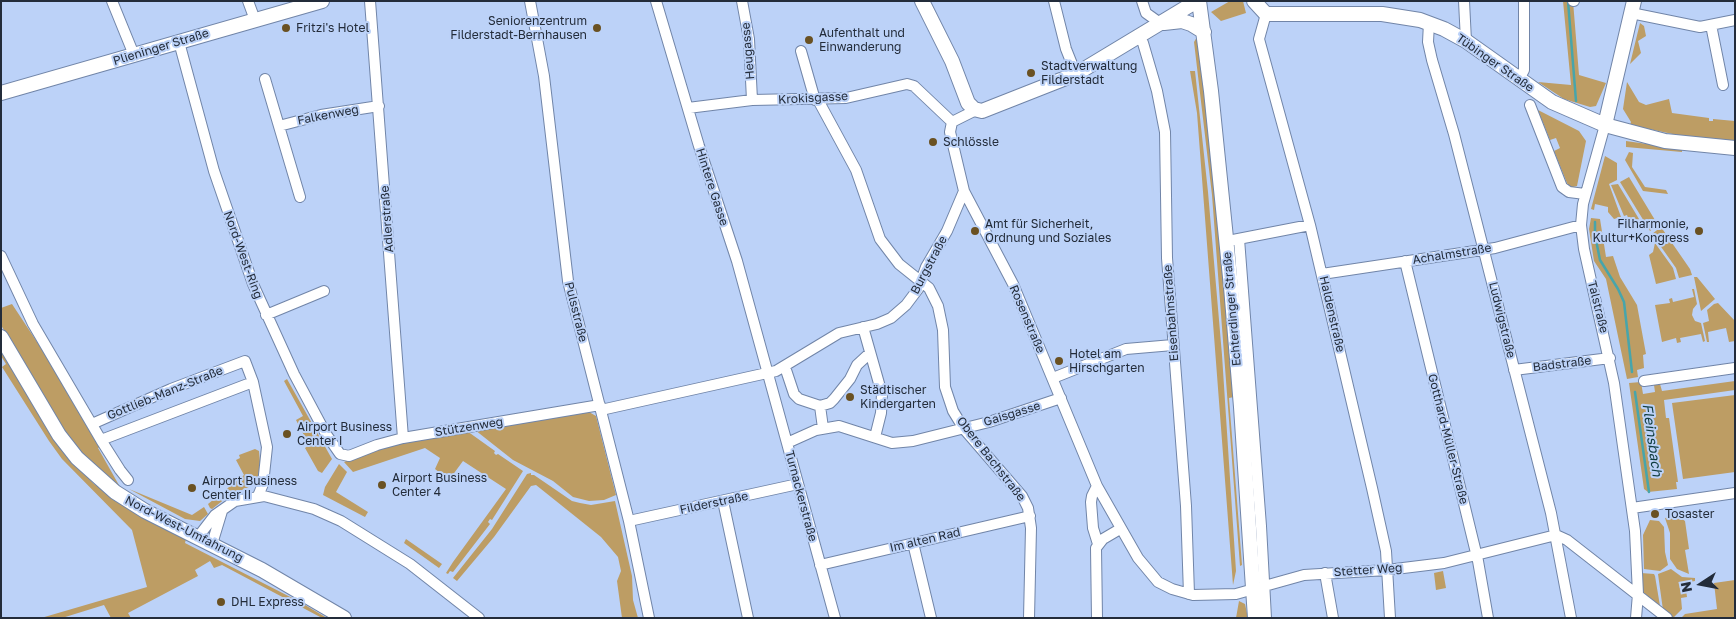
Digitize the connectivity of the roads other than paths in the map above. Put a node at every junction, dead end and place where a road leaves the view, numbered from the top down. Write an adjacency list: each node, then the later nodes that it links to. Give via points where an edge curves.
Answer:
1 (112, 1): 27 (street)
2 (248, 1): 17 (street)
3 (322, 1): 17 (main road, Plieninger Straße)
4 (370, 1): 36 (street, Adlerstraße)
5 (530, 1): 70 (street, Pulsstraße, via 544,76 566,273)
6 (742, 1): 33 (street, Heugasse, via 749,39)
7 (922, 1): 38 (main road, via 968,102)
8 (1054, 1): 28 (street)
9 (1142, 1): 19 (street, via 1146,13)
10 (1198, 1): 19 (main road); 22 (main road, Echterdinger Straße)
11 (1254, 1): 16 (main road)
12 (1464, 1): 24 (street)
13 (1524, 1): 30 (street, via 1524,70)
14 (658, 2): 37 (street, Hintere Gasse)
15 (1633, 7): 21 (street, via 1692,26); 40 (main road, Talstraße)
16 (1266, 14): 20 (main road, Tübinger Straße, via 1382,14); 46 (street, Haldenstraße, via 1259,39)
17 (255, 20): 25 (main road, Plieninger Straße)
18 (1735, 20): 21 (street)
19 (1160, 23): 22 (main road, via 1182,21); 23 (main road)
20 (1429, 23): 24 (main road, Tübinger Straße); 49 (street, Ludwigstraße, via 1428,42 1432,60)
21 (1711, 25): 31 (street)
22 (1204, 32): 48 (main road, Echterdinger Straße)
23 (1138, 36): 28 (main road); 58 (street, Eisenbahnstraße, via 1160,101 1165,132 1165,234)
24 (1466, 41): 30 (main road, Tübinger Straße)
25 (179, 42): 27 (main road, Plieninger Straße); 55 (street, Nord-West-Ring, via 220,188)
26 (802, 51): 34 (street, Obere Bachstraße)
27 (134, 56): 32 (main road, Plieninger Straße)
28 (1076, 74): 38 (main road, via 989,110)
29 (265, 79): 41 (street, Falkenweg)
30 (1519, 79): 40 (main road, Tübinger Straße, via 1552,102)
31 (1723, 85)
32 (1, 93)
33 (752, 100): 34 (street, Krokisgasse); 37 (street, Krokisgasse)
34 (816, 100): 39 (street, Krokisgasse, via 846,98 907,84 914,86); 53 (street, Obere Bachstraße, via 856,170 880,239 899,264)
35 (1530, 105): 44 (street, via 1562,187 1569,192)
36 (378, 106): 41 (street, Falkenweg); 75 (street, Adlerstraße)
37 (688, 108): 64 (street, Hintere Gasse, via 737,260)
38 (976, 110): 39 (street)
39 (952, 122): 43 (street, Rosenstraße, via 950,132)
40 (1605, 125): 42 (main road, Tübinger Straße, via 1659,140); 44 (street, Talstraße)
41 (279, 126): 45 (street, Falkenweg)
42 (1735, 148)
43 (964, 191): 53 (street, Burgstraße); 65 (street, Rosenstraße, via 1013,284)
44 (1585, 194): 47 (street, Talstraße)
45 (300, 197)
46 (1310, 225): 48 (street); 52 (street, Haldenstraße)
47 (1581, 225): 49 (street, Achalmstraße); 60 (street, Talstraße)
48 (1233, 240): 99 (main road, Echterdinger Straße, via 1241,406)
49 (1484, 249): 51 (street, Achalmstraße); 63 (street, Ludwigstraße)
50 (1, 256): 71 (street, via 32,324)
51 (1405, 261): 52 (street, Achalmstraße); 95 (street, Gotthard-Müller-Straße)
52 (1322, 274): 97 (street, Haldenstraße, via 1384,538)
53 (922, 280): 56 (street, Burgstraße, via 913,297 898,312 884,322); 73 (street, Obere Bachstraße, via 938,306 943,330 945,387 953,411)
54 (324, 292): 55 (street)
55 (266, 315): 78 (street, Nord-West-Ring, via 318,419)
56 (863, 327): 59 (street); 61 (street, Burgstraße, via 833,336)
57 (1, 336): 91 (main road, Nord-West-Umfahrung, via 51,423 84,465 125,499)
58 (1173, 345): 65 (street, via 1120,351); 100 (street, Eisenbahnstraße, via 1186,506)
59 (870, 353): 69 (street, via 857,365 834,399); 74 (street, via 882,394)
60 (1610, 358): 63 (street, Badstraße); 85 (street, Talstraße)
61 (785, 367): 64 (street, Burgstraße); 69 (street, via 794,394)
62 (1735, 368): 66 (street)
63 (1514, 370): 90 (street, Ludwigstraße)
64 (768, 373): 70 (street, Stützenweg); 77 (street, Turnackerstraße)
65 (1053, 378): 68 (street, Rosenstraße)
66 (1644, 381)
67 (253, 382): 71 (street, Gottlieb-Manz-Straße, via 245,361); 76 (street, Gottlieb-Manz-Straße); 83 (street, Gottlieb-Manz-Straße, via 266,447 263,484)
68 (1061, 398): 73 (street, Gaisgasse); 81 (street, Rosenstraße)
69 (820, 406): 72 (street)
70 (600, 408): 75 (street, Stützenweg); 88 (street, Pulsstraße)
71 (92, 424): 76 (street, Gottlieb-Manz-Straße)
72 (823, 428): 74 (street, Gaisgasse, via 846,427); 77 (street)
73 (964, 429): 74 (street, Gaisgasse, via 899,443); 87 (street, Obere Bachstraße, via 1022,496)
74 (875, 437)
75 (403, 438): 78 (street, Stützenweg, via 376,444 349,456)
76 (101, 440): 79 (street)
77 (787, 443): 80 (street, Turnackerstraße)
78 (340, 454)
79 (128, 480)
80 (798, 484): 84 (street, Filderstraße); 96 (street, Turnackerstraße)
81 (1097, 486): 89 (street, Stetter Weg); 94 (street, via 1091,502)
82 (1735, 493): 85 (street)
83 (258, 496): 86 (street, via 235,500); 103 (street, via 314,509 341,521 410,564)
84 (723, 501): 88 (street, Filderstraße); 105 (street)
85 (1632, 508): 101 (street, Talstraße)
86 (222, 511): 91 (street); 93 (street)
87 (1030, 516): 92 (street, Im alten Rad); 108 (street, Obere Bachstraße)
88 (629, 521): 104 (street, Pulsstraße)
89 (1120, 529): 94 (street); 100 (street, Stetter Weg, via 1144,567 1158,582)
90 (1556, 535): 95 (street, Stetter Weg); 101 (street); 115 (street, Ludwigstraße)
91 (198, 537): 93 (main road, Nord-West-Umfahrung)
92 (913, 543): 96 (street, Im alten Rad); 107 (street)
93 (212, 544): 102 (main road, Nord-West-Umfahrung)
94 (1098, 544): 109 (street, via 1094,553)
95 (1477, 555): 97 (street, Stetter Weg); 114 (street, Gotthard-Müller-Straße)
96 (820, 565): 106 (street, Turnackerstraße)
97 (1387, 570): 98 (street, Stetter Weg); 113 (street, Haldenstraße)
98 (1325, 573): 99 (street, Stetter Weg, via 1299,576); 112 (street)
99 (1258, 588): 100 (street, Stetter Weg, via 1226,595); 110 (main road, Echterdinger Straße); 111 (street, Echterdinger Straße)
100 (1189, 594)
101 (1638, 594): 116 (street, Talstraße); 117 (street)
102 (344, 618)
103 (479, 618)
104 (650, 618)
105 (748, 618)
106 (835, 618)
107 (931, 618)
108 (1028, 618)
109 (1097, 618)
110 (1255, 618)
111 (1266, 618)
112 (1333, 618)
113 (1390, 618)
114 (1488, 618)
115 (1571, 618)
116 (1636, 618)
117 (1667, 618)

